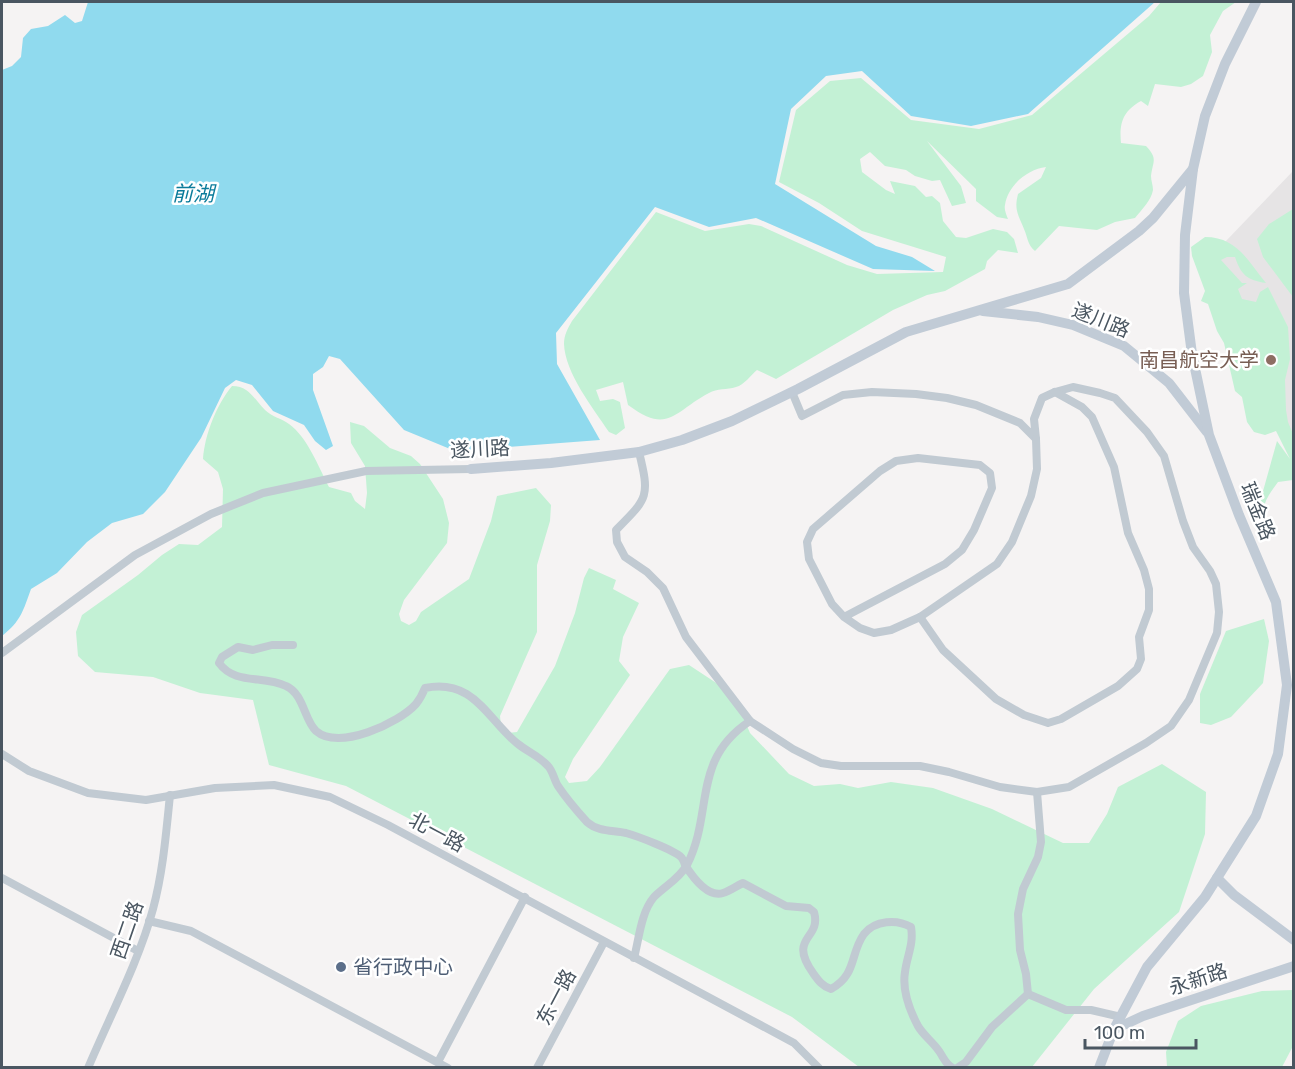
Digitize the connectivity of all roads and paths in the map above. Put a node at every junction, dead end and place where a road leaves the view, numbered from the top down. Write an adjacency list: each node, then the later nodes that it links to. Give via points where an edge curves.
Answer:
1 (1256, 2): 2 (street, 瑞金路, via 1205,116)
2 (1193, 169): 3 (street, 遂川路, via 1146,224 1068,284); 6 (street, 瑞金路, via 1185,235 1184,293)
3 (979, 311): 4 (street, 遂川路, via 906,332); 6 (street, 遂川路, via 1073,325 1124,346 1169,383)
4 (792, 392): 7 (street, via 802,416 843,395 873,392 947,398 1020,423); 8 (street, 遂川路, via 712,429)
5 (1055, 392): 7 (street, via 1042,398 1034,419); 11 (street, via 1092,417 1114,467 1128,533 1149,589 1149,610 1139,637 1141,659 1137,669 1118,686 1048,723 996,699 943,650); 16 (street, via 1072,387 1115,398 1147,432 1164,456 1193,547 1216,584 1219,612 1217,633 1189,700 1171,726 1069,787)
6 (1209, 435): 20 (street, 瑞金路, via 1276,602 1287,685 1278,754 1256,816)
7 (1036, 440): 11 (street, via 1037,469 1031,496 1012,542 997,564)
8 (639, 452): 9 (street, 遂川路); 14 (street, via 646,491 640,506 616,530 617,542 626,557 663,588 686,636)
9 (471, 469): 13 (street, 遂川路, via 366,471 262,493 211,514 135,555)
10 (844, 616): 10 (street, via 832,604 809,559 807,542 813,529 879,471 896,461 918,458 980,465 990,472 992,488 962,550 945,564); 11 (street, via 874,633)
11 (920, 617)
12 (293, 645): 18 (street, via 253,650 238,647 219,663 226,673 275,681 290,688 315,731 330,738 370,733 383,727 417,703 426,688 450,688 470,695 518,744 550,768 557,785 589,824 646,840 681,856)
13 (2, 653)
14 (750, 721): 16 (street, via 821,763 920,766 1000,787); 18 (street, via 735,731 708,773 699,836)
15 (2, 754): 17 (street, 北一路, via 29,771 88,793 146,800)
16 (1037, 792): 28 (street, via 1041,842 1018,914)
17 (170, 795): 21 (street, 北一路, via 215,788 274,786 330,797); 22 (street, 西二路, via 163,863)
18 (686, 866): 26 (street, via 646,908); 36 (street, via 708,892 725,893 743,883 786,906 814,912 815,926 802,951 825,987 838,985 850,971 864,934 874,926 903,922 911,927 905,991 919,1026 946,1064)
19 (2, 878): 25 (street)
20 (1217, 878): 23 (street); 29 (street, 瑞金路, via 1147,967)
21 (525, 897): 24 (street, 北一路); 31 (street)
22 (149, 921): 25 (street, 西二路); 31 (street, via 191,931)
23 (1293, 940)
24 (604, 942): 26 (street, 北一路); 34 (street, 东一路)
25 (138, 951): 32 (street, 西二路)
26 (634, 958): 35 (street, 北一路, via 794,1043)
27 (1293, 966): 30 (street, 永新路)
28 (1028, 994): 29 (street, via 1066,1010 1091,1010); 36 (street, via 992,1027 966,1062)
29 (1121, 1017): 30 (street, 瑞金路)
30 (1114, 1029): 37 (street, 瑞金路)
31 (438, 1062): 33 (street)
32 (88, 1068)
33 (448, 1068)
34 (537, 1068)
35 (819, 1068)
36 (955, 1068)
37 (1099, 1068)

